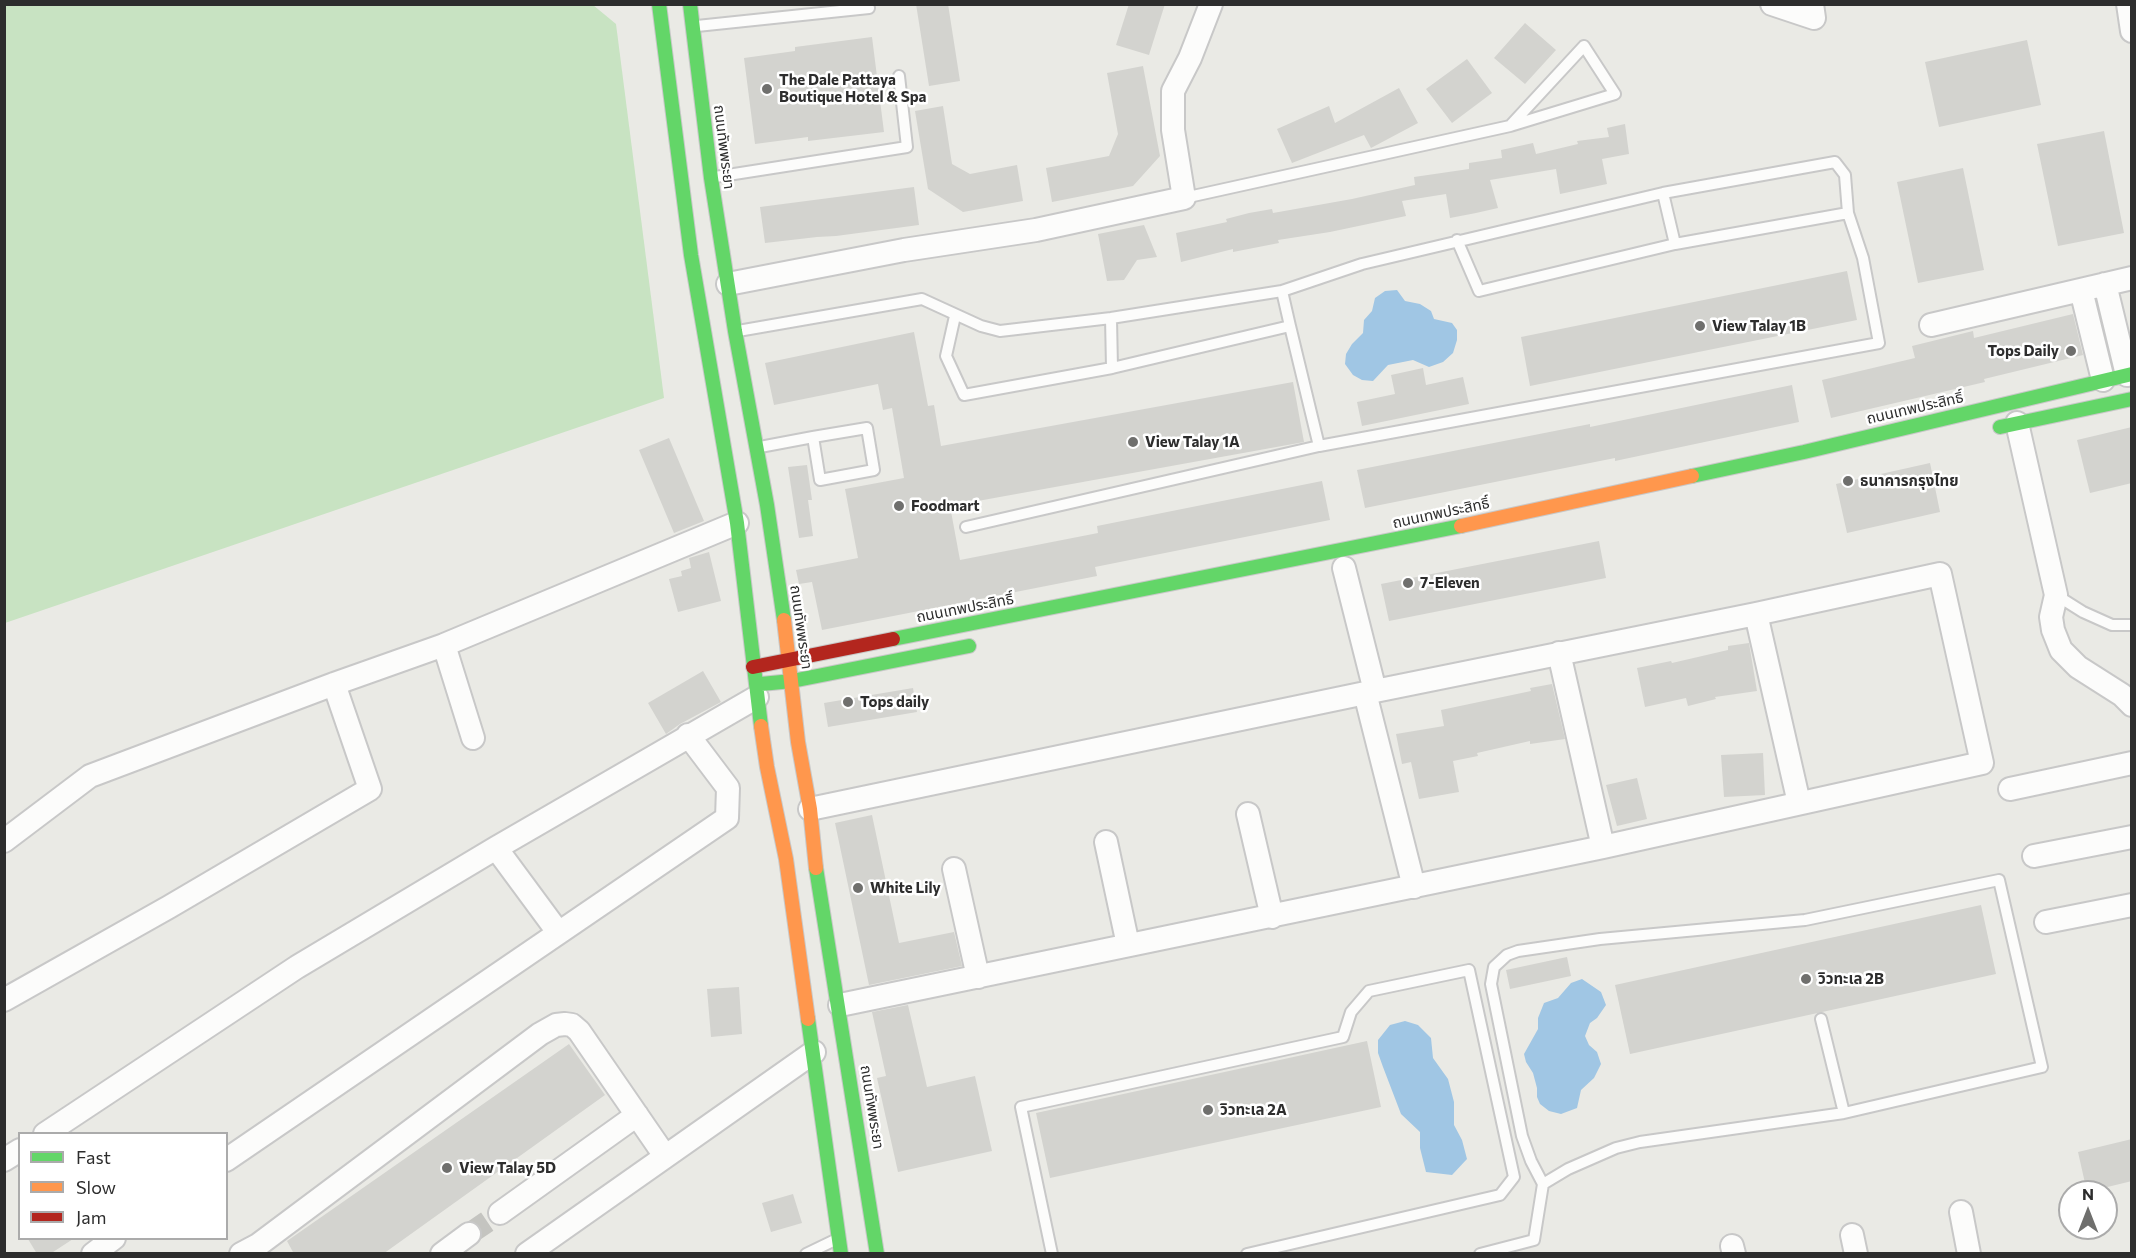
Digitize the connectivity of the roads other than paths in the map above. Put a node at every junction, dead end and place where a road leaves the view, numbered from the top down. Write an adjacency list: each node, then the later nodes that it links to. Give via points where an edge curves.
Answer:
1 (660, 4): 37 (main road, via 691,255)
2 (690, 4): 8 (main road, ถนนทัพพระยา)
3 (1211, 4): 14 (street, via 1173,91 1173,130)
4 (1772, 4): 7 (street)
5 (2128, 4): 9 (street)
6 (869, 8): 8 (lane)
7 (1813, 11)
8 (693, 27): 12 (main road, ถนนทัพพระยา)
9 (2132, 31)
10 (899, 76): 12 (lane, via 907,147)
11 (1510, 126): 11 (lane, via 1573,107 1615,94 1584,46); 14 (lane)
12 (711, 178): 19 (main road, ถนนทัพพระยา)
13 (1663, 193): 15 (lane, via 1835,162 1845,175); 16 (lane); 17 (lane)
14 (1184, 198): 19 (street, via 1036,230 904,250)
15 (1848, 213): 17 (lane); 35 (lane, via 1863,258 1879,343)
16 (1456, 240): 17 (lane, via 1479,291); 22 (lane, via 1362,264)
17 (1675, 244)
18 (2132, 278): 20 (street)
19 (728, 284): 27 (main road, ถนนทัพพระยา)
20 (2105, 284): 21 (street); 29 (street)
21 (2081, 290): 25 (street); 30 (street)
22 (1282, 291): 24 (lane); 26 (lane)
23 (955, 316): 24 (lane, via 1000,331); 27 (lane, via 922,299); 28 (lane, via 946,356 964,395)
24 (1111, 318): 28 (lane)
25 (1931, 325)
26 (1290, 327): 28 (lane); 35 (lane)
27 (735, 331): 36 (main road, ถนนทัพพระยา)
28 (1112, 368)
29 (2129, 375): 30 (main road, ถนนเทพประสิทธิ์)
30 (2103, 380): 46 (main road, ถนนเทพประสิทธิ์, via 1804,452 1395,540)
31 (2132, 399): 32 (main road)
32 (2017, 423): 33 (main road); 40 (street)
33 (1982, 430)
34 (813, 437): 34 (lane, via 867,429 874,470 820,480); 36 (lane)
35 (1319, 446): 38 (lane)
36 (756, 447): 46 (main road, ถนนทัพพระยา)
37 (737, 523): 44 (street); 47 (main road)
38 (966, 527)
39 (1344, 569): 51 (street)
40 (2056, 595): 42 (lane, via 2112,625); 52 (street, via 2051,617 2061,650)
41 (1756, 614): 45 (street); 57 (street); 57 (street, via 1940,574 1982,763)
42 (2132, 625)
43 (981, 644): 48 (main road)
44 (444, 645): 49 (street); 54 (street)
45 (1559, 653): 51 (street); 63 (street)
46 (789, 660): 47 (main road, ถนนเทพประสิทธิ์); 48 (main road, ถนนทัพพระยา)
47 (753, 666): 50 (main road)
48 (792, 681): 50 (main road); 58 (main road, ถนนทัพพระยา)
49 (334, 684): 61 (street, via 90,776); 74 (street, via 370,789)
50 (756, 691): 53 (street); 77 (main road)
51 (1370, 692): 58 (street); 67 (street)
52 (2132, 705)
53 (688, 735): 64 (street); 71 (street, via 728,788 728,818)
54 (473, 738)
55 (2132, 763): 56 (street)
56 (2010, 789)
57 (1799, 803): 63 (street)
58 (810, 809): 75 (main road, ถนนทัพพระยา)
59 (1248, 814): 69 (street)
60 (2132, 837): 65 (street)
61 (4, 841)
62 (1106, 842): 72 (street)
63 (1603, 847): 67 (street)
64 (495, 848): 71 (street); 80 (street, via 297,967)
65 (2034, 856)
66 (954, 869): 73 (street)
67 (1414, 887): 69 (street)
68 (2132, 904): 70 (street)
69 (1272, 917): 72 (street)
70 (2046, 922)
71 (558, 932): 83 (street)
72 (1128, 945): 73 (street)
73 (978, 977): 75 (street)
74 (4, 1000)
75 (840, 1005): 98 (main road, ถนนทัพพระยา)
76 (1821, 1019): 78 (lane)
77 (814, 1052): 82 (street); 89 (main road)
78 (1844, 1113): 85 (lane, via 1640,1142 1591,1158); 85 (lane, via 2042,1067 1999,880 1804,920 1600,939 1507,955 1494,967 1491,984 1522,1136)
79 (637, 1115): 82 (street); 87 (street); 91 (street, via 579,1031 572,1025 556,1025)
80 (48, 1132)
81 (18, 1151): 84 (street)
82 (665, 1156): 95 (street)
83 (228, 1159)
84 (4, 1160)
85 (1543, 1184): 101 (lane, via 1534,1240)
86 (1960, 1212): 102 (street)
87 (500, 1213)
88 (469, 1234): 94 (street)
89 (838, 1239): 96 (lane); 97 (main road)
90 (113, 1240): 92 (street)
91 (275, 1245): 93 (street)
92 (93, 1254)
93 (241, 1254)
94 (442, 1254)
95 (527, 1254)
96 (806, 1254)
97 (841, 1254)
98 (877, 1254)
99 (1052, 1254): 100 (lane, via 1020,1107 1343,1037 1351,1012 1369,991 1468,970 1514,1177 1500,1195)
100 (1247, 1254)
101 (1480, 1254)
102 (1969, 1254)

